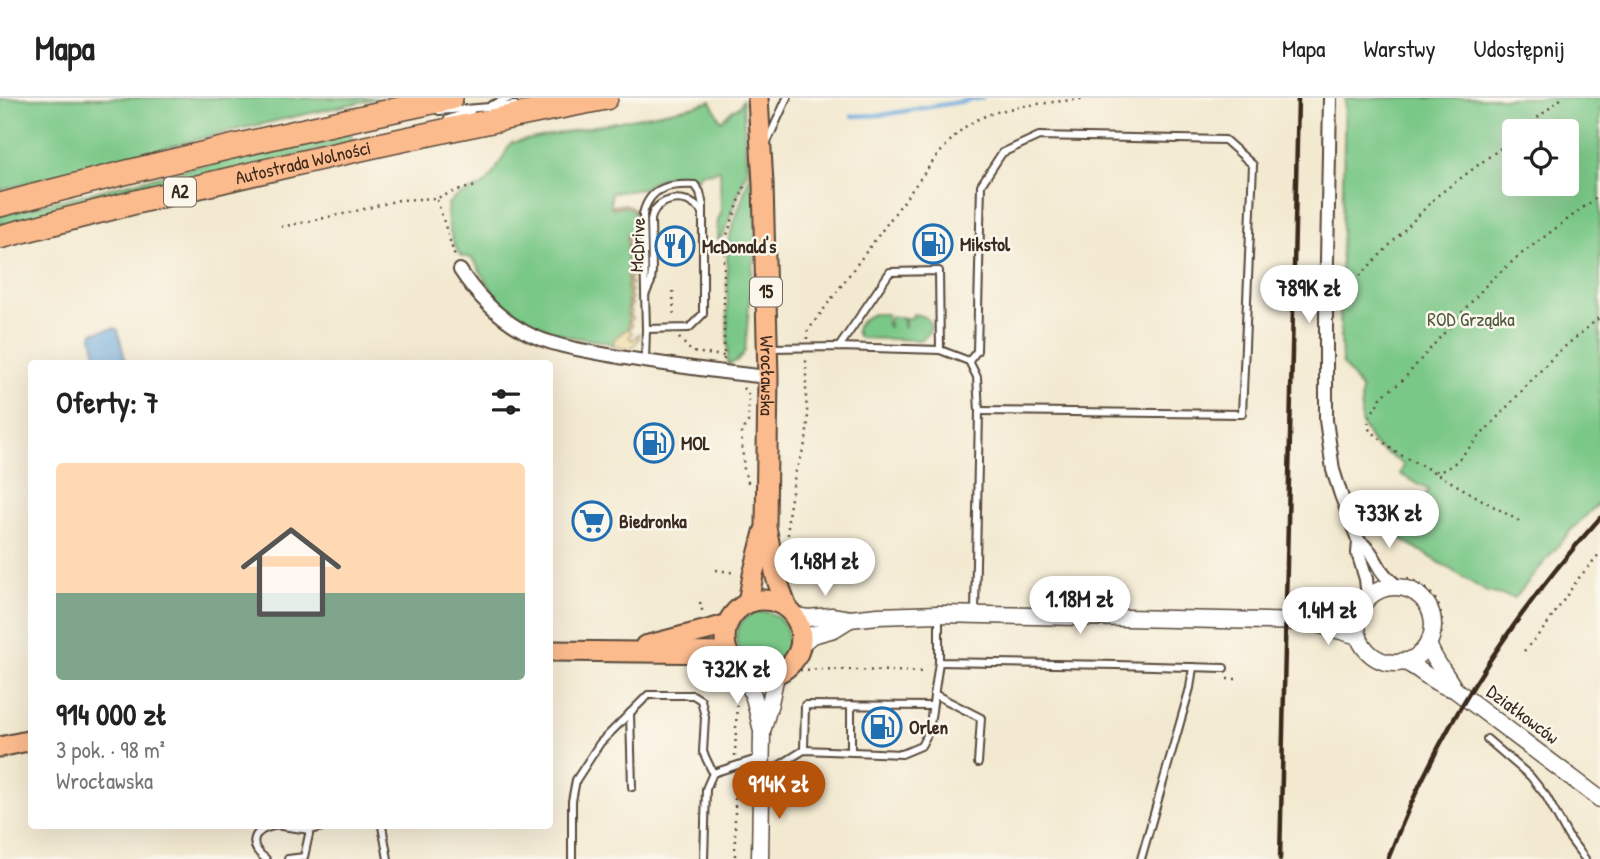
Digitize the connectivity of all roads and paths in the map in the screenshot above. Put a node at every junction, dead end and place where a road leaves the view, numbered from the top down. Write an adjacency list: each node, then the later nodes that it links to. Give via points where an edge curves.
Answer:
1 (451, 98): 14 (highway, Autostrada Wolności / A2)
2 (510, 98): 11 (lane)
3 (758, 98): 20 (main road, Wrocławska / 15)
4 (787, 98): 20 (lane)
5 (1086, 98): 37 (path, via 986,116 956,135 807,332)
6 (1330, 98): 52 (street, via 1326,420 1333,470)
7 (1562, 98): 15 (path)
8 (603, 99): 9 (lane); 19 (highway, Autostrada Wolności / A2)
9 (534, 104)
10 (521, 105): 11 (lane)
11 (481, 108): 12 (lane); 16 (lane)
12 (426, 113)
13 (412, 114): 14 (lane)
14 (357, 118): 25 (highway, Autostrada Wolności / A2)
15 (1536, 119)
16 (445, 121)
17 (433, 125): 19 (lane)
18 (1502, 147): 30 (path, via 1437,196)
19 (360, 149): 28 (highway, Autostrada Wolności / A2)
20 (762, 153): 39 (main road, Wrocławska / 15)
21 (747, 179): 41 (path, via 724,243)
22 (477, 186): 24 (path)
23 (1600, 195): 48 (path, via 1499,272 1374,408 1369,429 1395,452)
24 (437, 198): 27 (path, via 399,200); 29 (path)
25 (0, 205)
26 (703, 212): 32 (lane, McDrive, via 681,200 667,201 653,211 651,282); 32 (lane, via 695,185 666,186 648,201 643,214); 35 (lane, via 703,314 689,328)
27 (281, 227)
28 (0, 237)
29 (460, 270): 42 (street, via 500,317 527,333 562,345)
30 (1355, 281)
31 (673, 291): 34 (path)
32 (645, 294): 35 (lane)
33 (1600, 317): 48 (path, via 1556,354 1457,461)
34 (674, 318)
35 (646, 329): 42 (lane)
36 (674, 333): 41 (path, via 692,352)
37 (807, 347): 38 (lane); 39 (lane); 53 (path, via 808,420 788,516)
38 (839, 347): 40 (lane); 40 (lane, via 890,271 939,271)
39 (767, 348): 45 (main road, Wrocławska / 15)
40 (940, 350): 43 (lane)
41 (724, 356): 44 (path)
42 (645, 361): 44 (street)
43 (968, 362): 47 (lane, via 977,377); 47 (lane, via 977,351 981,185 1002,153 1040,136 1225,140 1252,165 1242,414)
44 (723, 373): 45 (street)
45 (768, 377): 51 (main road, Wrocławska / 15)
46 (740, 386): 49 (path, via 749,395 748,422 741,432)
47 (979, 411): 62 (lane)
48 (1432, 471): 50 (path)
49 (750, 489)
50 (1519, 521)
51 (766, 527): 56 (main road, Wrocławska / 15); 60 (main road, Wrocławska / 15, via 776,577)
52 (1359, 542): 57 (street, via 1382,572); 59 (street, via 1366,579)
53 (788, 553)
54 (1600, 553): 69 (path)
55 (716, 570): 56 (path)
56 (753, 575): 58 (main road, Wrocławska / 15)
57 (1399, 581): 59 (street, via 1374,592); 67 (street, via 1428,607); 67 (path, via 1423,585 1436,600 1443,620)
58 (748, 603): 60 (main road, via 768,600); 65 (main road)
59 (1363, 605): 64 (street, via 1347,615); 66 (street, via 1356,623)
60 (791, 612): 63 (street, via 808,618); 70 (main road, 15, via 800,627)
61 (939, 614): 62 (street); 63 (street); 74 (lane)
62 (975, 615): 64 (street)
63 (849, 619): 70 (street, via 812,635)
64 (1310, 622): 66 (street)
65 (727, 625): 71 (main road); 72 (main road)
66 (1358, 636): 73 (street, via 1372,656)
67 (1434, 642): 73 (street); 79 (street, Działkowców, via 1436,662)
68 (553, 651): 71 (main road)
69 (1524, 651)
70 (804, 652): 78 (main road, via 800,650); 78 (path, via 800,670)
71 (617, 653): 72 (main road)
72 (728, 653): 77 (main road)
73 (1403, 661): 79 (street, Działkowców)
74 (939, 662): 75 (lane); 80 (lane)
75 (1193, 667): 76 (lane); 110 (lane)
76 (1224, 668)
77 (746, 672): 78 (main road, via 760,677); 81 (street)
78 (783, 675): 85 (street)
79 (1454, 689): 97 (street, Działkowców)
80 (934, 694): 83 (lane); 92 (lane, via 981,718)
81 (755, 701): 85 (street); 93 (path, via 737,700)
82 (850, 705): 83 (lane); 89 (lane, via 805,705); 90 (lane)
83 (932, 706): 90 (lane, via 929,731 921,746 902,754)
84 (630, 713): 94 (lane, via 648,695 693,695 701,701 703,752); 96 (lane); 106 (lane, via 600,743 576,780)
85 (762, 731): 91 (street)
86 (1487, 739): 111 (lane, via 1546,796)
87 (28, 741): 88 (main road)
88 (0, 747)
89 (804, 750): 90 (lane); 95 (lane)
90 (851, 752)
91 (762, 757): 93 (lane); 95 (street)
92 (978, 763)
93 (734, 766): 94 (lane); 108 (path)
94 (713, 773): 107 (lane, via 706,789)
95 (761, 783): 109 (street)
96 (632, 787)
97 (1600, 799)
98 (266, 829): 103 (lane, via 254,839)
99 (303, 829): 102 (lane)
100 (314, 829): 102 (lane)
101 (383, 829): 105 (lane)
102 (310, 830): 104 (lane, via 304,857)
103 (266, 859)
104 (288, 859)
105 (388, 859)
106 (572, 859)
107 (704, 859)
108 (735, 859)
109 (760, 859)
110 (1141, 859)
111 (1585, 859)

